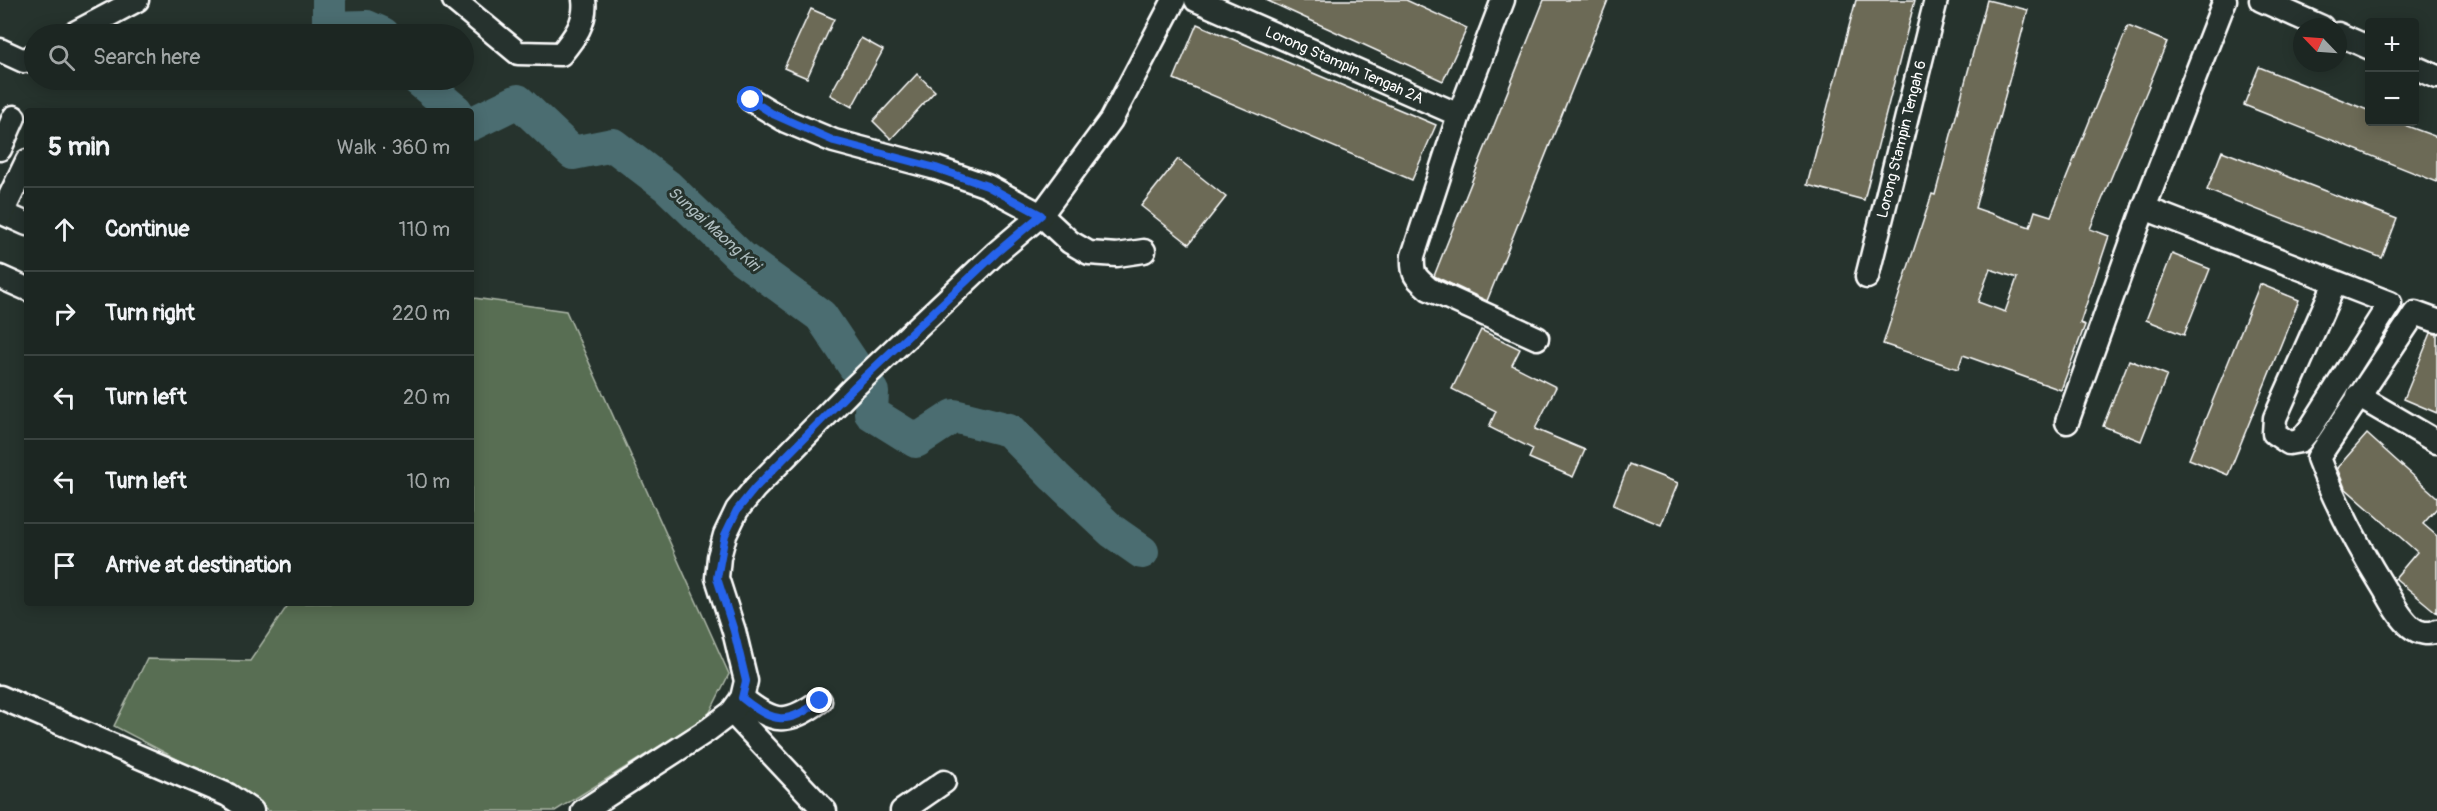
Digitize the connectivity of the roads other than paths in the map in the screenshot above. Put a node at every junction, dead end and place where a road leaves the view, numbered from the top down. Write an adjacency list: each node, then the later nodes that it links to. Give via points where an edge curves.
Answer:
1 (137, 0): 11 (street)
2 (454, 0): 3 (street, via 518,53 561,54 578,34)
3 (584, 0)
4 (1174, 0): 25 (street, via 1111,120)
5 (1196, 0): 19 (street, Lorong Stampin Tengah 2A)
6 (1503, 0): 19 (street)
7 (1936, 0): 29 (street, Lorong Stampin Tengah 6)
8 (2225, 0): 23 (street)
9 (2260, 0): 10 (street)
10 (2301, 18)
11 (92, 24)
12 (2347, 38): 13 (street)
13 (2365, 46)
14 (0, 50): 15 (street)
15 (24, 61)
16 (2419, 70): 17 (street)
17 (2437, 77)
18 (751, 100): 25 (street, via 834,141 987,186)
19 (1459, 115): 33 (street, via 1412,268 1416,278 1429,289)
20 (14, 117): 21 (street)
21 (0, 149)
22 (24, 167): 24 (street)
23 (2144, 208): 30 (street); 35 (street)
24 (1, 213): 26 (street)
25 (1041, 215): 27 (street, via 1070,242 1089,253 1117,255); 40 (street, via 853,388 737,510 725,535 717,578 746,681)
26 (24, 223)
27 (1144, 251)
28 (0, 277): 31 (street)
29 (1867, 277)
30 (2335, 283): 30 (street, via 2275,418 2274,433 2289,443 2300,441 2310,429 2390,303)
31 (24, 288)
32 (2437, 321): 34 (street, via 2415,313)
33 (1538, 338)
34 (2358, 396): 36 (street); 37 (street, via 2318,458 2364,556 2409,626 2417,632)
35 (2067, 422)
36 (2437, 442)
37 (2437, 631)
38 (0, 697): 42 (street, via 228,795)
39 (820, 701): 40 (street, via 790,719)
40 (737, 705): 43 (street, via 708,730); 44 (street)
41 (944, 782): 45 (street)
42 (252, 811)
43 (584, 811)
44 (825, 811)
45 (902, 811)

